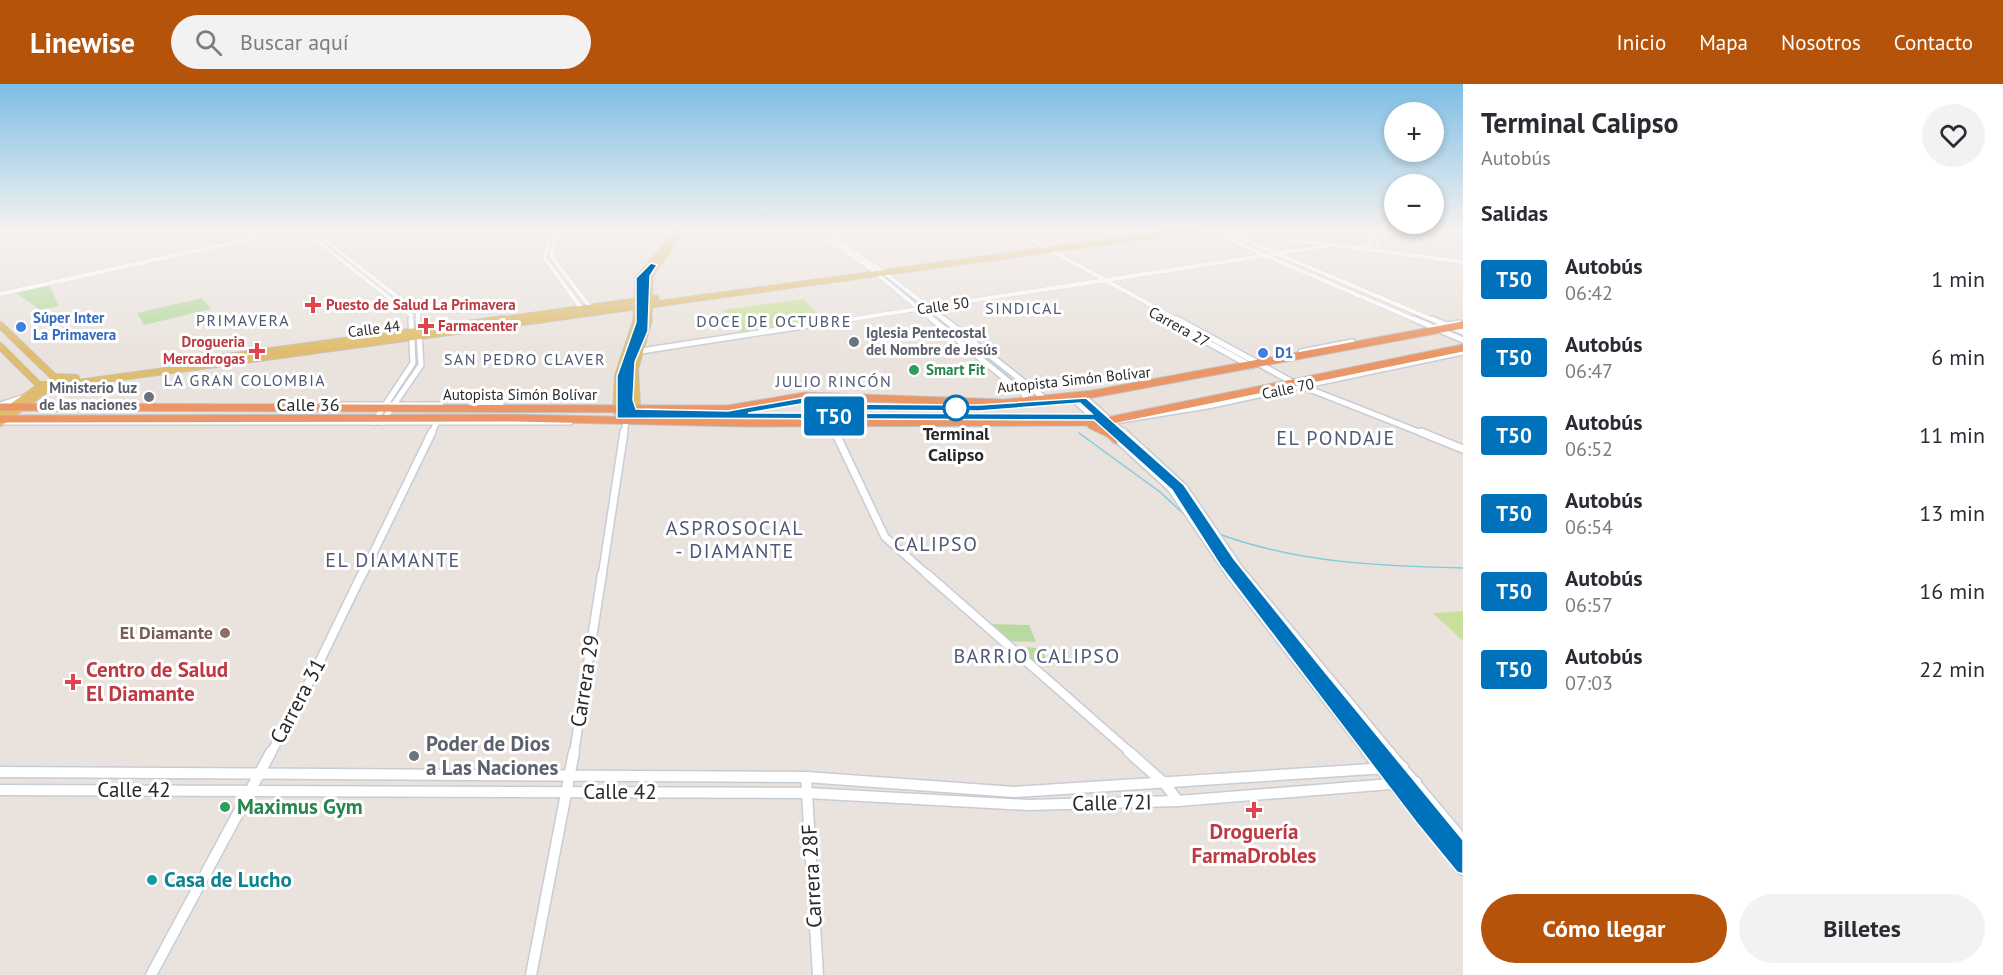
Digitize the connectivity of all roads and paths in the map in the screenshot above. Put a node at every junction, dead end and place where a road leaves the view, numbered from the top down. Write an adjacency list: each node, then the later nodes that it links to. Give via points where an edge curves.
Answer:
1 (875, 270): 26 (street)
2 (106, 271): 20 (street)
3 (355, 271): 31 (street, via 411,315)
4 (364, 271): 31 (street, via 418,313)
5 (555, 271): 24 (street)
6 (563, 271): 23 (street)
7 (644, 271): 22 (main road, via 638,277)
8 (652, 271): 21 (main road)
9 (871, 271): 21 (main road, Calle 44)
10 (877, 271): 17 (main road, Calle 44)
11 (900, 271): 17 (main road, Calle 44)
12 (1080, 271): 19 (street, Carrera 27)
13 (1085, 271): 18 (street, Carrera 27)
14 (1173, 271): 18 (street, Calle 50)
15 (1302, 271): 29 (street)
16 (1314, 271): 29 (street)
17 (884, 273): 25 (street)
18 (1106, 281): 19 (street, Calle 50); 42 (street, Carrera 27)
19 (1099, 282): 25 (street, Calle 50); 42 (street, Carrera 27)
20 (0, 294)
21 (650, 302): 22 (main road, Calle 44); 35 (main road, via 647,334)
22 (636, 303): 23 (main road, Calle 44); 31 (main road, Calle 44); 62 (main road, via 634,328 618,376)
23 (589, 305): 24 (main road, Calle 44)
24 (580, 306): 31 (main road, Calle 44)
25 (929, 308): 26 (street, Calle 50); 54 (street)
26 (920, 309): 35 (street, Calle 50); 55 (street, via 1024,394 1026,398)
27 (1463, 324): 29 (highway, Autopista Simón Bolívar)
28 (0, 325): 40 (main road)
29 (1442, 327): 30 (street); 32 (street); 37 (highway, Autopista Simón Bolívar)
30 (1463, 332)
31 (416, 334): 46 (main road, Calle 44); 51 (main road, Calle 44); 59 (street, via 413,363)
32 (1463, 340)
33 (0, 346): 43 (main road)
34 (1463, 348): 41 (highway, Autopista Simón Bolívar)
35 (640, 351): 63 (main road, via 635,369)
36 (1463, 352): 44 (street, Calle 70)
37 (1305, 354): 38 (street, Calle 70); 39 (highway, Autopista Simón Bolívar)
38 (1280, 356): 39 (highway); 42 (street, Calle 70)
39 (1294, 358): 42 (highway, Autopista Simón Bolívar)
40 (38, 361): 43 (main road); 46 (main road)
41 (1390, 362): 44 (street); 45 (highway, Autopista Simón Bolívar)
42 (1251, 364): 50 (street, Carrera 27, via 1278,380); 52 (highway, Autopista Simón Bolívar)
43 (20, 366): 49 (main road)
44 (1398, 366): 48 (street, Calle 70)
45 (1341, 373): 47 (highway, Autopista Simón Bolívar); 48 (highway)
46 (54, 377): 51 (main road)
47 (1314, 379): 48 (highway); 50 (highway, Autopista Simón Bolívar)
48 (1333, 380): 50 (street, Calle 70)
49 (39, 385): 51 (main road, Calle 44); 56 (main road)
50 (1297, 385): 58 (highway, Autopista Simón Bolívar); 60 (street, Calle 70); 76 (street, Carrera 27)
51 (51, 386): 56 (main road)
52 (1082, 395): 53 (highway, Autopista Simón Bolívar); 68 (street)
53 (1070, 396): 54 (highway, Autopista Simón Bolívar); 71 (street)
54 (1044, 398): 55 (highway, Autopista Simón Bolívar)
55 (1019, 402): 63 (highway, Autopista Simón Bolívar, via 805,396 741,408)
56 (12, 405): 57 (street, Calle 36); 61 (highway, Autopista Simón Bolívar); 65 (main road); 65 (main road)
57 (330, 405): 59 (street, Calle 36); 61 (highway)
58 (1190, 405): 60 (highway); 68 (highway, Autopista Simón Bolívar)
59 (388, 406): 61 (highway, Autopista Simón Bolívar); 62 (highway, Autopista Simón Bolívar); 66 (street)
60 (1203, 407): 64 (street, Calle 70)
61 (320, 408)
62 (616, 408): 63 (highway, Autopista Simón Bolívar); 70 (main road)
63 (637, 408): 70 (main road, Carrera 29)
64 (1137, 419): 68 (street, Calle 70); 74 (street, via 1125,425)
65 (1, 420): 66 (highway, Autopista Simón Bolívar)
66 (379, 420): 67 (highway, Autopista Simón Bolívar); 69 (street)
67 (476, 420): 69 (street); 70 (highway, Autopista Simón Bolívar)
68 (1112, 421): 71 (highway, Autopista Simón Bolívar); 74 (street)
69 (437, 422): 80 (street, Carrera 31, via 314,673)
70 (626, 422): 72 (highway, Autopista Simón Bolívar); 81 (street, Carrera 29)
71 (1100, 422): 73 (highway, Autopista Simón Bolívar); 75 (street)
72 (830, 423): 73 (highway, Autopista Simón Bolívar); 84 (street, via 885,537)
73 (1071, 423): 75 (highway, via 1096,426)
74 (1130, 437): 77 (street, via 1184,488 1223,546)
75 (1116, 438): 78 (street, via 1182,501 1220,562)
76 (1463, 449)
77 (1403, 767): 78 (street, Calle 72I); 83 (street)
78 (1380, 769): 84 (street, Calle 72I); 85 (street)
79 (0, 772): 80 (street, Calle 42)
80 (260, 773): 81 (street, Calle 42); 87 (street, Carrera 31)
81 (570, 776): 82 (street, Calle 42); 88 (street, Carrera 29)
82 (806, 777): 84 (street, Calle 72I, via 1014,792); 89 (street, Carrera 28F)
83 (1416, 782): 85 (street, Calle 72I); 91 (street)
84 (1165, 784): 90 (street)
85 (1392, 784): 90 (street, Calle 72I); 92 (street)
86 (0, 790): 87 (street, Calle 42)
87 (251, 791): 88 (street, Calle 42); 93 (street, Carrera 31)
88 (566, 792): 89 (street, Calle 42); 94 (street, Carrera 29)
89 (807, 793): 90 (street, Calle 72I, via 1028,805); 95 (street, Carrera 28F)
90 (1178, 801)
91 (1463, 840)
92 (1463, 870)
93 (151, 975)
94 (531, 975)
95 (818, 975)

